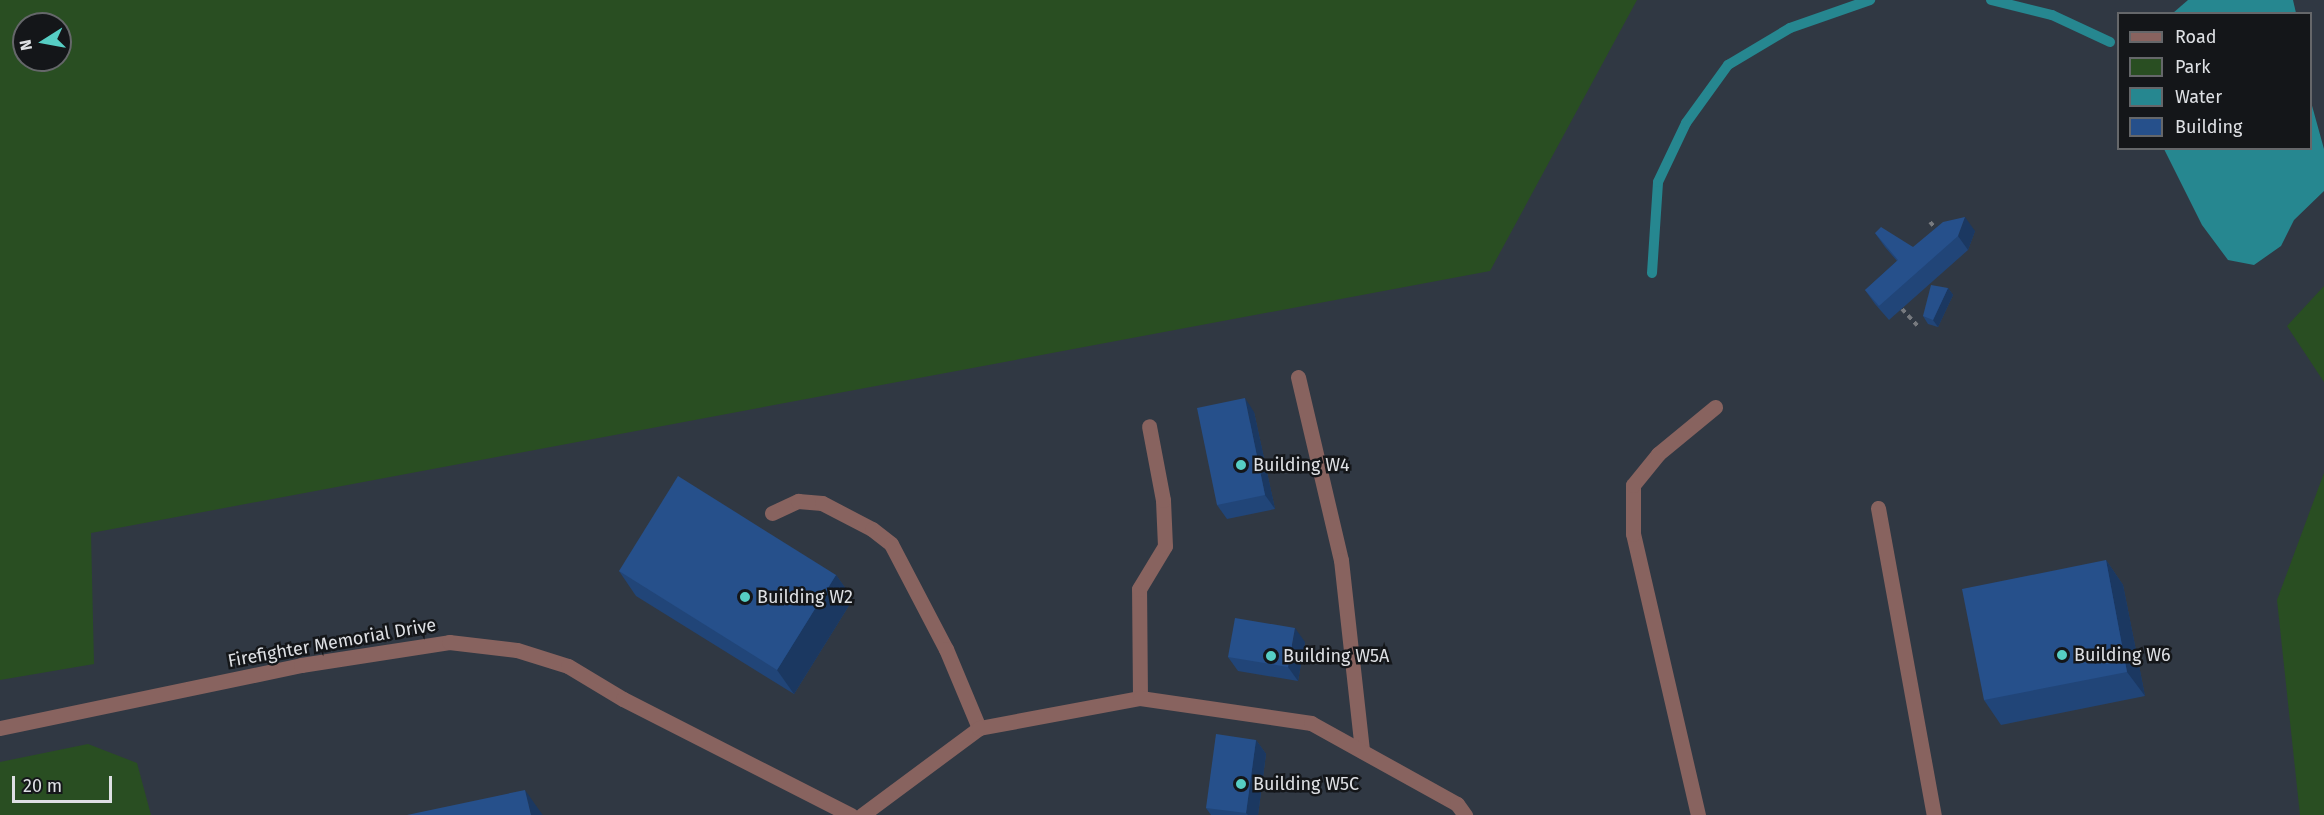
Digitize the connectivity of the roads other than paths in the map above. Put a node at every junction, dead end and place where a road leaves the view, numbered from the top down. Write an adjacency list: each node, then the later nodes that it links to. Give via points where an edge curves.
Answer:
1 (1298, 377): 9 (lane, via 1341,560)
2 (1716, 407): 13 (lane, via 1658,453 1634,485 1633,534)
3 (1149, 426): 6 (lane, via 1163,500 1165,546 1139,589)
4 (1878, 508): 14 (lane)
5 (772, 513): 8 (lane, via 798,501 822,503 872,529 891,544 946,649)
6 (1140, 698): 8 (lane); 9 (lane, via 1311,723)
7 (0, 728): 10 (lane, Firefighter Memorial Drive, via 301,665 449,642 517,650 568,666 623,699)
8 (979, 728): 11 (lane)
9 (1362, 751): 12 (lane, via 1457,804)
10 (851, 815)
11 (862, 815)
12 (1465, 815)
13 (1698, 815)
14 (1934, 815)

